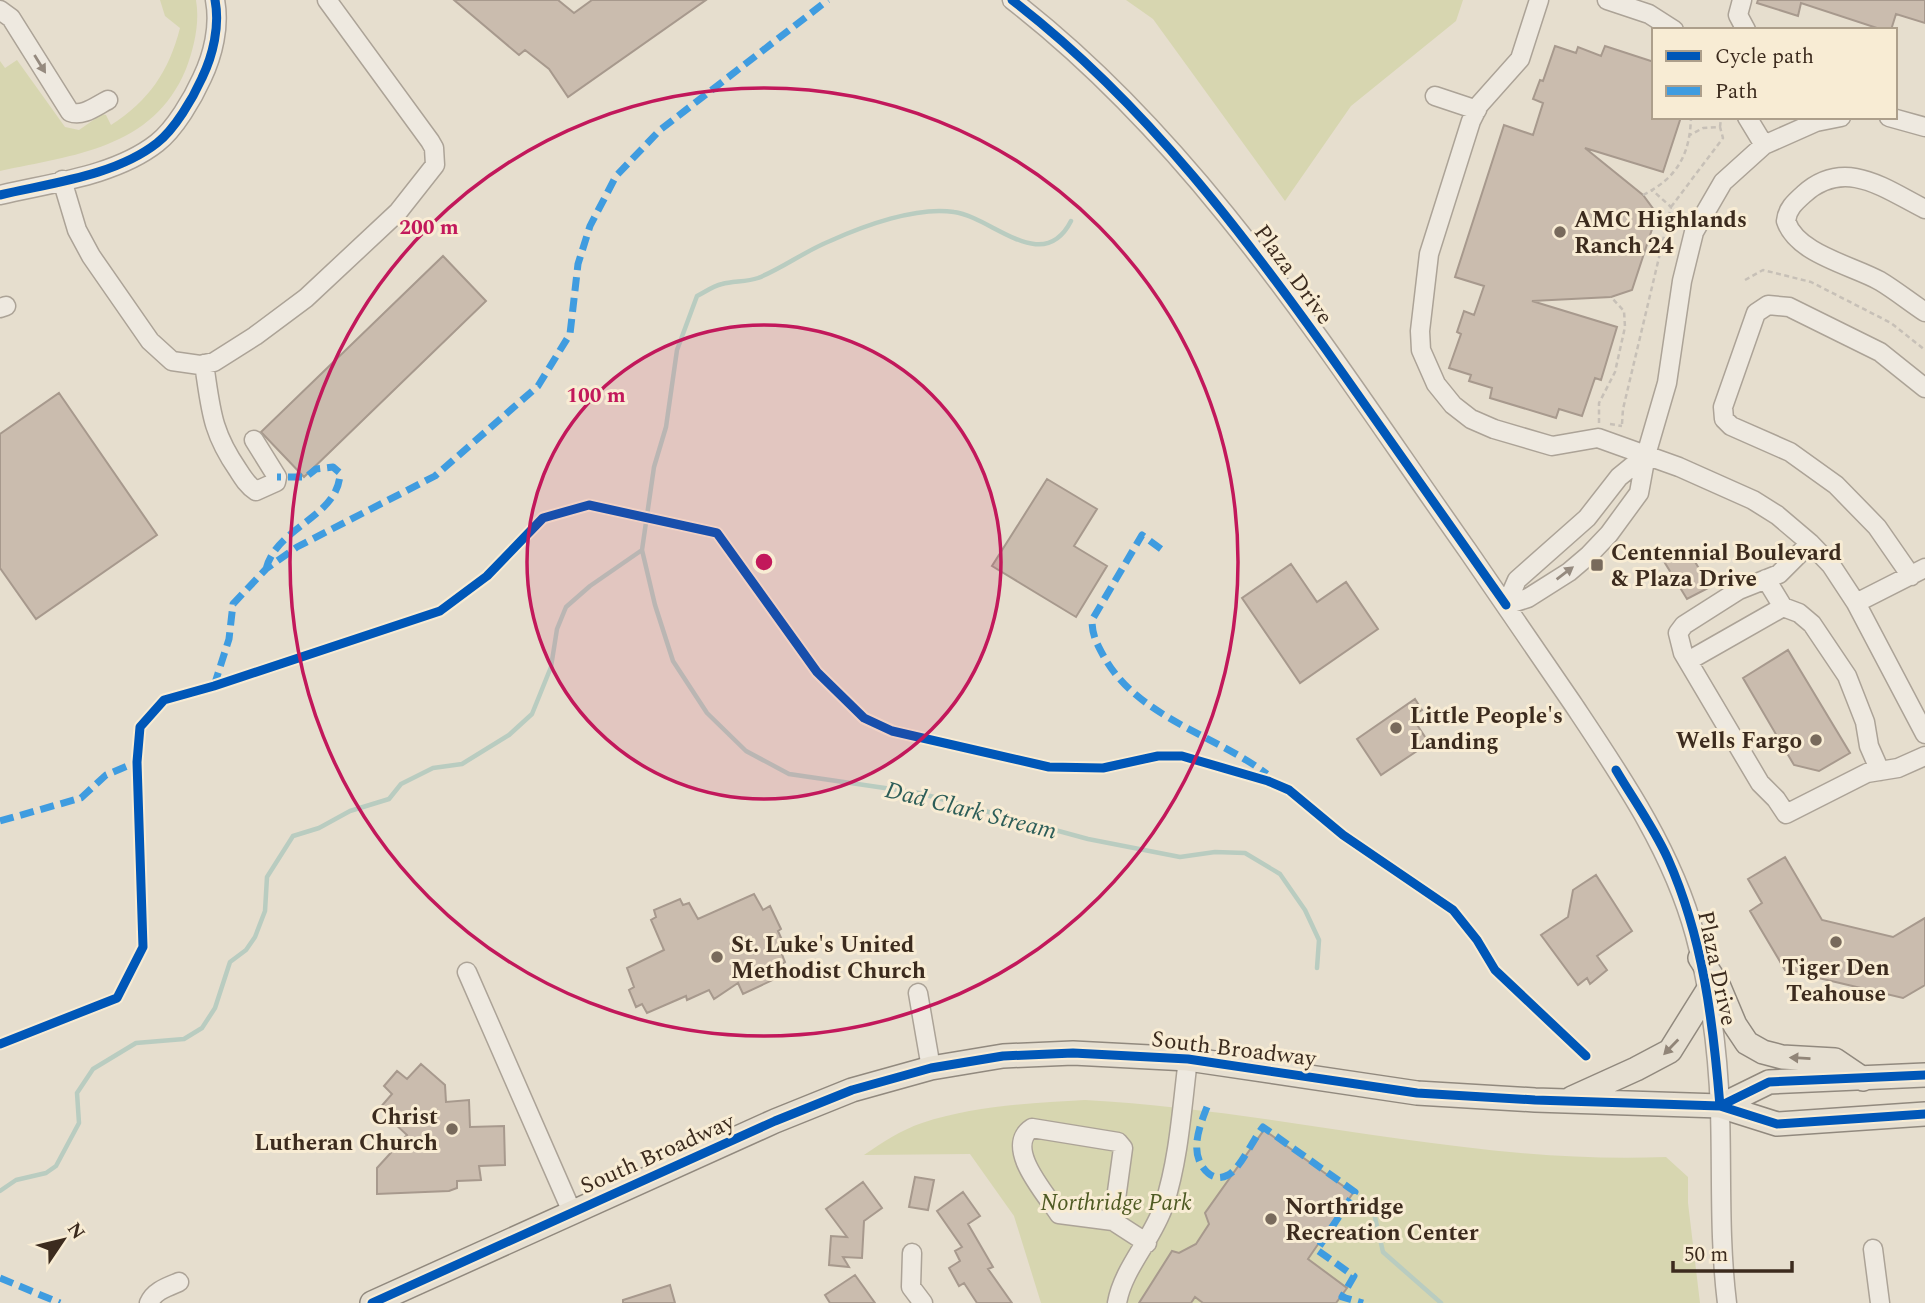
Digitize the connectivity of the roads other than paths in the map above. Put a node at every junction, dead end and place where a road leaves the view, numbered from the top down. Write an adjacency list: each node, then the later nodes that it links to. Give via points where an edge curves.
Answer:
1 (215, 0): 18 (street, via 212,57 191,102 158,143 115,167)
2 (327, 0): 22 (street, via 430,141 435,165 398,212 306,298 255,336)
3 (1012, 0): 30 (street, Plaza Drive, via 1122,97 1227,215)
4 (1539, 0): 12 (street, via 1520,59)
5 (1606, 0): 8 (street, via 1649,14)
6 (1742, 0): 9 (street, via 1738,15)
7 (0, 10): 11 (street, one-way to 11, via 11,18 69,113 77,115)
8 (1671, 28)
9 (1745, 28)
10 (1435, 96): 12 (street)
11 (108, 100)
12 (1477, 110): 25 (street, via 1429,254 1420,331 1429,372 1453,405 1494,429 1552,446 1598,438)
13 (1748, 119): 17 (street)
14 (1896, 119): 16 (street)
15 (1814, 120): 17 (street)
16 (1925, 127)
17 (1764, 145): 25 (street, via 1723,182 1694,232 1667,383)
18 (62, 180): 19 (street); 22 (street, via 77,230 150,341 172,360)
19 (0, 195)
20 (1925, 209): 21 (street, via 1850,176 1827,179 1810,188 1792,204 1786,221 1789,230 1812,250 1881,282)
21 (1925, 312)
22 (204, 364): 24 (street, via 219,440 256,491 276,482 277,477)
23 (1925, 388): 27 (street, via 1880,352 1789,307 1768,304 1756,313 1723,407 1724,419 1731,426 1790,452 1836,485)
24 (254, 440)
25 (1646, 455): 26 (street, via 1753,500); 30 (street, via 1619,477 1587,518 1517,580); 30 (street, one-way to 25, via 1552,583 1609,534 1639,493)
26 (1810, 543): 28 (street, via 1779,574); 29 (street)
27 (1918, 572): 29 (street)
28 (1766, 579): 31 (street); 32 (street, via 1739,590 1684,625 1678,633)
29 (1856, 603): 33 (street)
30 (1506, 605): 36 (street, Plaza Drive, via 1608,756 1666,855)
31 (1783, 607): 32 (street); 35 (street, via 1812,624 1847,676)
32 (1688, 661): 35 (street, via 1760,783 1786,814 1867,773)
33 (1925, 734)
34 (1925, 756): 35 (street)
35 (1880, 771)
36 (1700, 958): 38 (street, Plaza Drive); 43 (main road, one-way to 36, via 1835,1060 1782,1057 1747,1043)
37 (467, 972): 47 (street)
38 (1708, 990): 44 (main road, one-way to 44, via 1670,1051); 45 (street, Plaza Drive)
39 (918, 993): 41 (street)
40 (1188, 1059): 41 (main road, South Broadway, via 1037,1053); 44 (main road, South Broadway, via 1417,1093); 49 (street, via 1173,1169 1165,1203)
41 (931, 1068): 47 (main road, South Broadway, via 852,1090)
42 (1925, 1075): 43 (main road, South Broadway)
43 (1863, 1079): 45 (main road, South Broadway, via 1769,1083)
44 (1566, 1101): 45 (main road, South Broadway)
45 (1720, 1106): 46 (main road, South Broadway, via 1777,1124); 57 (street, Plaza Drive, via 1722,1261)
46 (1925, 1114)
47 (572, 1212): 54 (main road, South Broadway)
48 (1113, 1221): 48 (street, via 1059,1214 1021,1156 1028,1131 1118,1142 1123,1148); 49 (street)
49 (1147, 1243): 56 (street, via 1123,1283)
50 (1873, 1249): 58 (street)
51 (912, 1253): 55 (street, via 911,1287)
52 (179, 1282): 53 (street, via 160,1290)
53 (149, 1303)
54 (372, 1303)
55 (923, 1303)
56 (1117, 1303)
57 (1727, 1303)
58 (1880, 1303)

